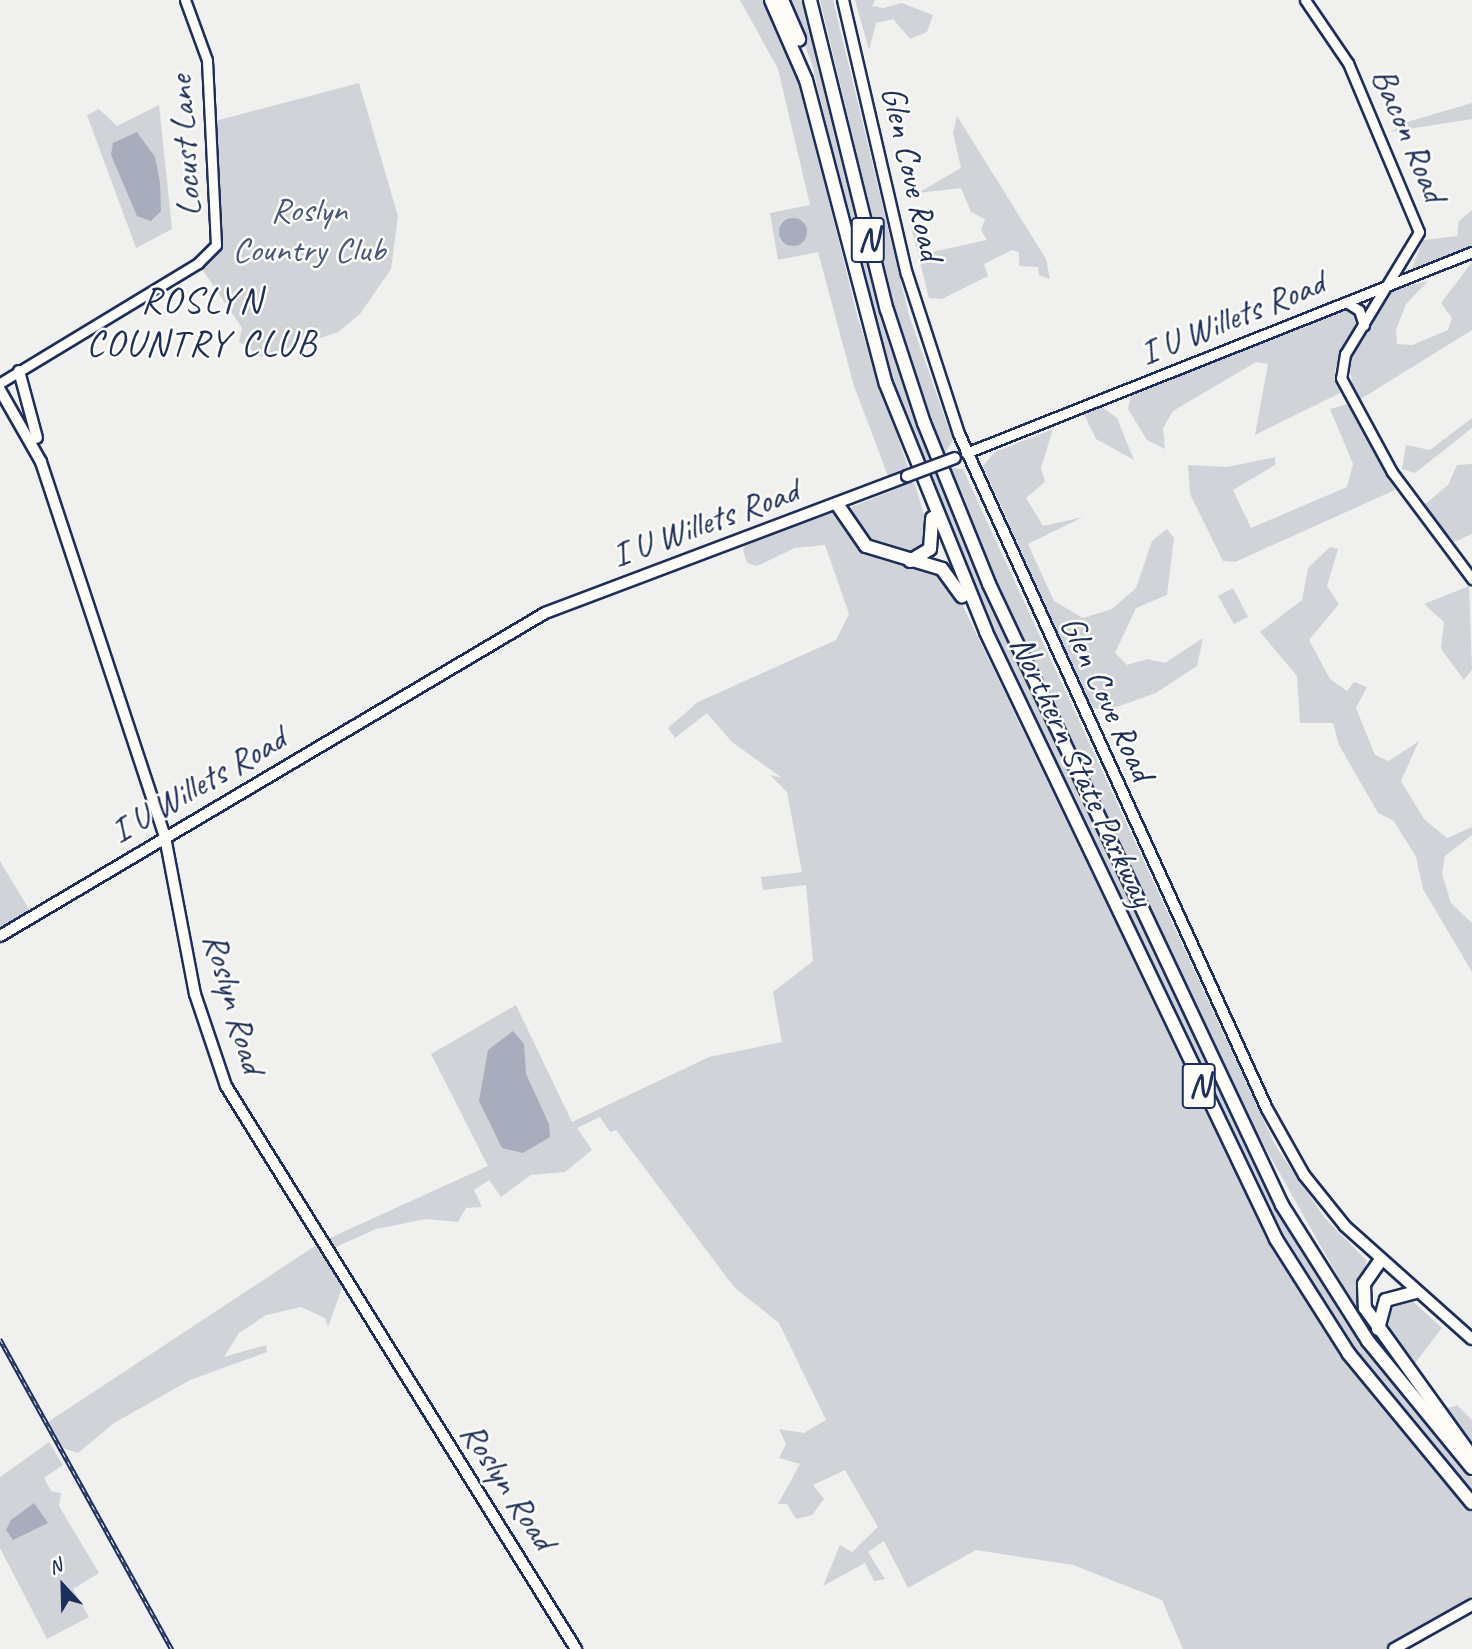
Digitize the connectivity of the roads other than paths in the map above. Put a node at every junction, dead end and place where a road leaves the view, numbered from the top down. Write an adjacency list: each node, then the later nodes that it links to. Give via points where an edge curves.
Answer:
1 (185, 0): 12 (street, Locust Lane, via 207,60 216,244 198,263)
2 (771, 0): 7 (highway, Northern State Parkway / N, via 796,50)
3 (782, 0): 7 (highway, via 809,66)
4 (812, 0): 29 (highway, Northern State Parkway / N, via 887,310 932,446 994,594 1282,1205 1359,1329)
5 (843, 0): 15 (main road, Glen Cove Road, via 914,296)
6 (1305, 0): 9 (street, Bacon Road, via 1348,63 1417,226 1418,240)
7 (818, 124): 18 (highway, Northern State Parkway / N, via 866,320)
8 (1472, 251): 9 (street, I U Willets Road)
9 (1390, 284): 10 (street, I U Willets Road); 11 (street, Bacon Road)
10 (1346, 302): 11 (street, via 1357,307); 15 (street, I U Willets Road)
11 (1364, 325): 20 (street, Bacon Road, via 1341,368 1347,395 1392,472)
12 (19, 371): 13 (street, Locust Lane); 16 (main road)
13 (0, 383)
14 (0, 390): 16 (main road, Roslyn Road)
15 (966, 453): 17 (main road, I U Willets Road, bridge); 24 (main road, Glen Cove Road, via 1272,1120 1313,1188)
16 (41, 462): 22 (main road, Roslyn Road)
17 (837, 504): 19 (highway, via 866,546); 22 (main road, I U Willets Road, via 545,613)
18 (932, 507): 19 (highway, via 931,545); 21 (highway, Northern State Parkway / N)
19 (909, 562): 21 (highway, via 946,572)
20 (1472, 579)
21 (986, 632): 30 (highway, Northern State Parkway / N, via 1276,1239 1349,1354)
22 (165, 837): 23 (main road, I U Willets Road); 32 (main road, Roslyn Road, via 195,994 226,1086)
23 (0, 936)
24 (1380, 1261): 25 (main road, Glen Cove Road); 26 (highway, via 1362,1295)
25 (1416, 1292): 26 (highway, via 1386,1300); 27 (main road, Glen Cove Road)
26 (1378, 1330): 28 (highway)
27 (1472, 1339)
28 (1472, 1457)
29 (1472, 1468)
30 (1472, 1503)
31 (1469, 1606): 33 (main road)
32 (576, 1649)
33 (1394, 1649)

